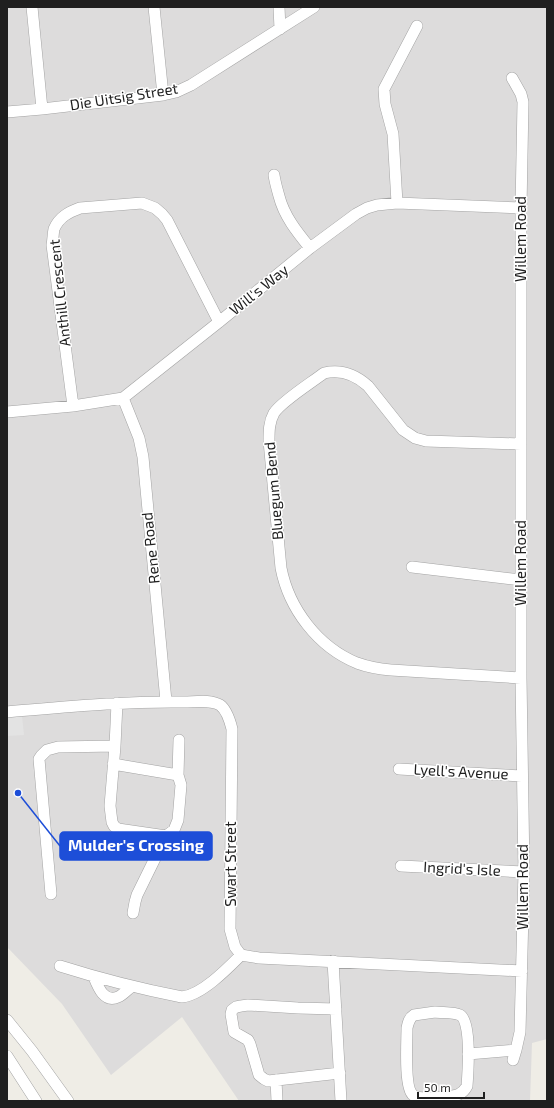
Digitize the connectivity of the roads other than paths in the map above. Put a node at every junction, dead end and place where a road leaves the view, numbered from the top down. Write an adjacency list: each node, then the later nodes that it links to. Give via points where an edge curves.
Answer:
1 (32, 7): 9 (street)
2 (154, 7): 8 (street)
3 (279, 7): 6 (street)
4 (314, 7): 6 (street, Die Uitsig Street)
5 (417, 26): 12 (street, via 384,92 393,134)
6 (280, 29): 8 (street, Die Uitsig Street, via 191,85)
7 (512, 78): 13 (street, Willem Road, via 523,102)
8 (163, 95): 9 (street, Die Uitsig Street)
9 (42, 109): 10 (street, Die Uitsig Street)
10 (7, 112)
11 (274, 175): 14 (street, via 285,213)
12 (397, 203): 13 (street, Will's Way); 14 (street, Will's Way, via 367,208)
13 (521, 208): 19 (street, Willem Road)
14 (310, 248): 15 (street, Will's Way)
15 (219, 322): 16 (street, Will's Way); 17 (street, Anthill Crescent, via 167,220 155,208 142,203 80,208 64,216 54,229 52,246)
16 (123, 398): 17 (street, Will's Way); 23 (street, Rene Road, via 139,438 143,457)
17 (73, 406): 18 (street, Will's Way)
18 (7, 412)
19 (521, 444): 21 (street, Willem Road); 22 (street, Bluegum Bend, via 426,441 414,438 404,430 368,386 354,376 341,372 324,373 283,403 271,419 269,429 284,580 296,607 321,640 357,663 374,668)
20 (412, 568): 21 (street)
21 (522, 580): 22 (street, Willem Road)
22 (521, 678): 31 (street, Willem Road)
23 (166, 701): 24 (street, Swart Street); 37 (street, Swart Street, via 210,702 219,705 231,725 230,929 235,947)
24 (117, 703): 25 (street, Swart Street); 27 (street)
25 (7, 712)
26 (179, 740): 30 (street)
27 (115, 746): 28 (street); 35 (street, via 58,747 47,750 39,759)
28 (113, 764): 30 (street); 32 (street, via 110,815 114,826 118,830)
29 (399, 769): 31 (street, Lyell's Avenue)
30 (178, 775): 32 (street, via 182,785 178,820 174,830)
31 (522, 776): 34 (street, Willem Road)
32 (166, 836): 36 (street, via 137,895)
33 (401, 866): 34 (street, Ingrid's Isle)
34 (524, 872): 40 (street, Willem Road)
35 (51, 894)
36 (133, 913)
37 (241, 955): 38 (street); 42 (street, via 216,978 190,996 182,997)
38 (333, 961): 40 (street); 43 (street)
39 (60, 966): 41 (street)
40 (522, 971): 45 (street, Willem Road, via 520,1032 515,1055)
41 (94, 977): 42 (street); 42 (street, via 99,989 107,997 119,996)
42 (131, 987)
43 (336, 1009): 47 (street); 48 (street, via 248,1005 232,1010 234,1032 248,1040 259,1075 264,1080)
44 (7, 1020): 50 (street)
45 (468, 1054): 45 (street, via 467,1086 458,1095 417,1097 409,1091 407,1028 412,1016 435,1012 462,1016 467,1026)
46 (7, 1056): 49 (street)
47 (340, 1073): 48 (street); 52 (street)
48 (276, 1080): 51 (street)
49 (36, 1101)
50 (68, 1101)
51 (277, 1101)
52 (341, 1101)

